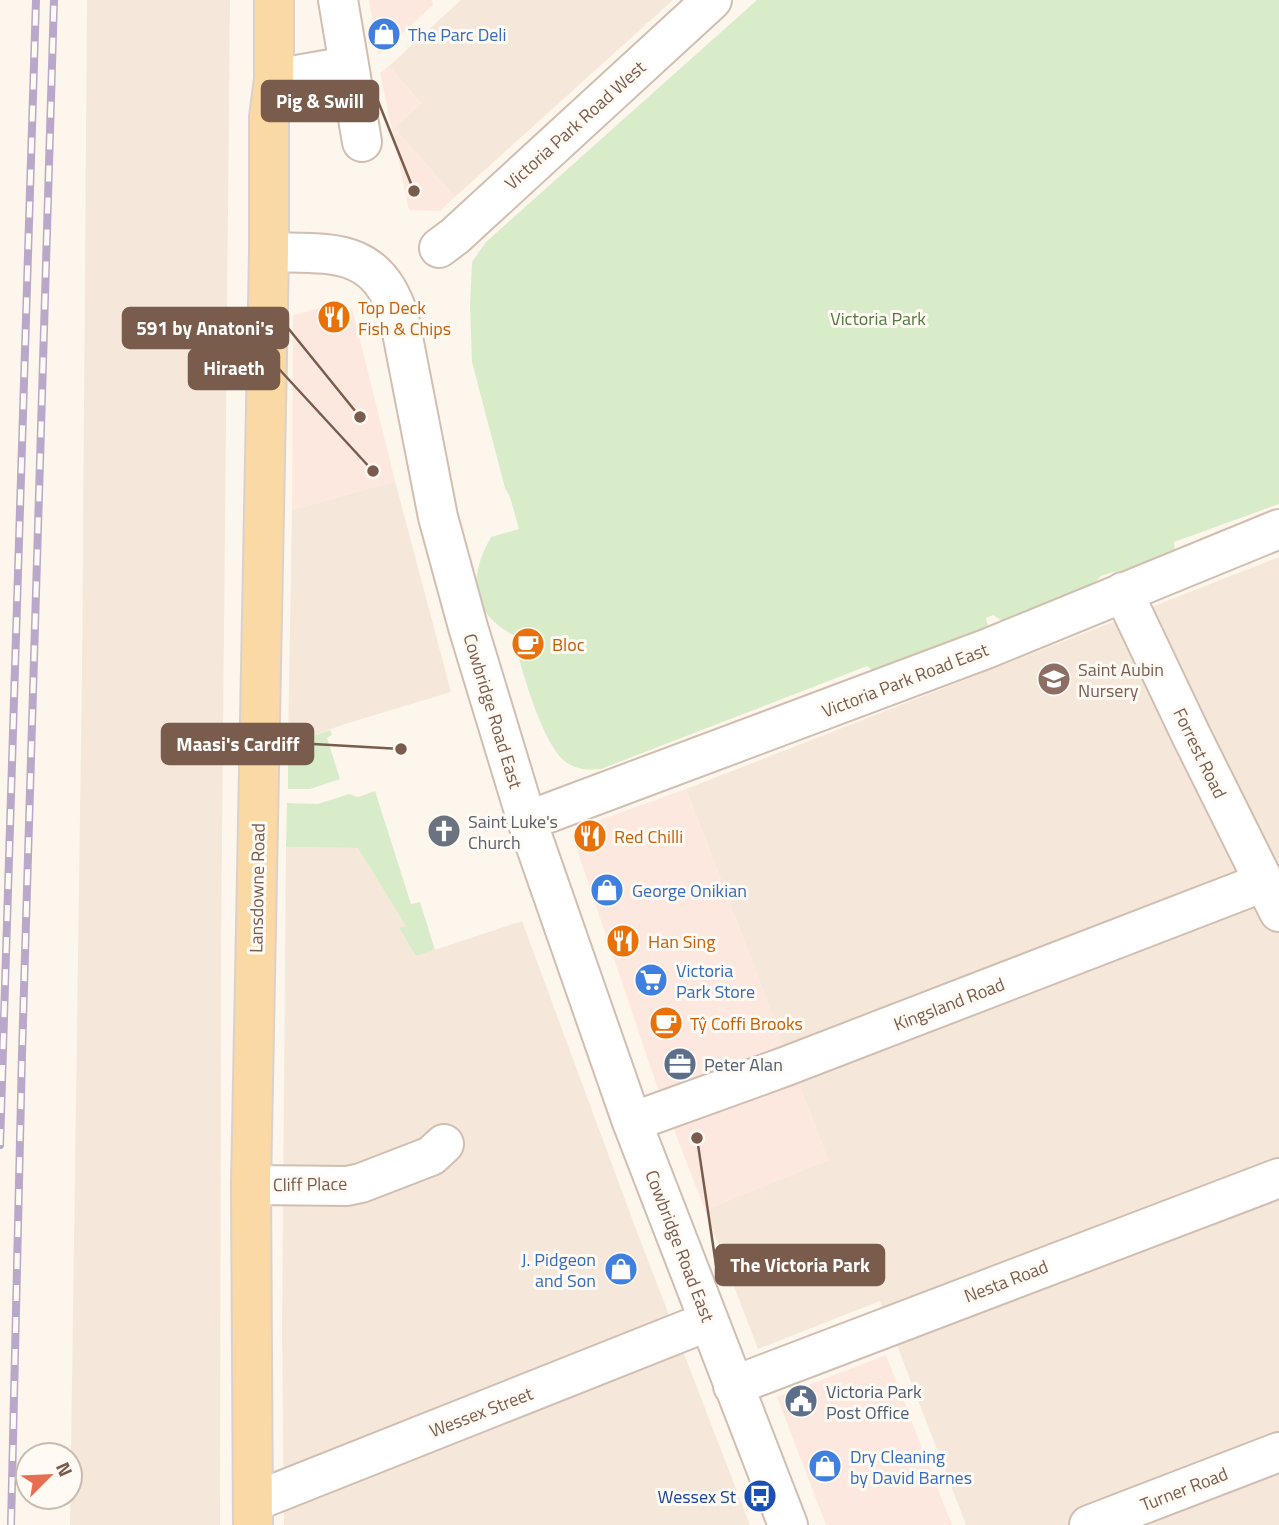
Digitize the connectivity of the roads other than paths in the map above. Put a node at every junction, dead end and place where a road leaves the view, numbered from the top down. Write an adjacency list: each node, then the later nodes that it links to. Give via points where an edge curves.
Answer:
1 (274, 0): 5 (main road)
2 (338, 0): 4 (street)
3 (712, 0): 7 (street, Victoria Park Road West)
4 (348, 66): 5 (street); 6 (street)
5 (274, 79): 8 (main road, via 269,117)
6 (362, 142)
7 (439, 248)
8 (269, 252): 11 (street, Cowbridge Road East, via 328,254 370,267 393,298 438,517); 16 (main road, Lansdowne Road)
9 (1279, 529): 10 (street, Victoria Park Road East)
10 (1123, 592): 11 (street, Victoria Park Road East, via 986,649); 12 (street, Forrest Road)
11 (527, 821): 13 (street, Cowbridge Road East)
12 (1272, 897): 13 (street, Kingsland Road)
13 (632, 1122): 17 (street, Cowbridge Road East)
14 (444, 1144): 16 (street, Cliff Place, via 431,1156 347,1186)
15 (1279, 1178): 18 (street, Nesta Road)
16 (251, 1185): 20 (main road, Lansdowne Road)
17 (709, 1321): 18 (street, Cowbridge Road East); 20 (street, Wessex Street)
18 (733, 1386): 21 (street, Cowbridge Road East)
19 (1279, 1452): 22 (street, Turner Road)
20 (253, 1514)
21 (788, 1525)
22 (1089, 1525)

